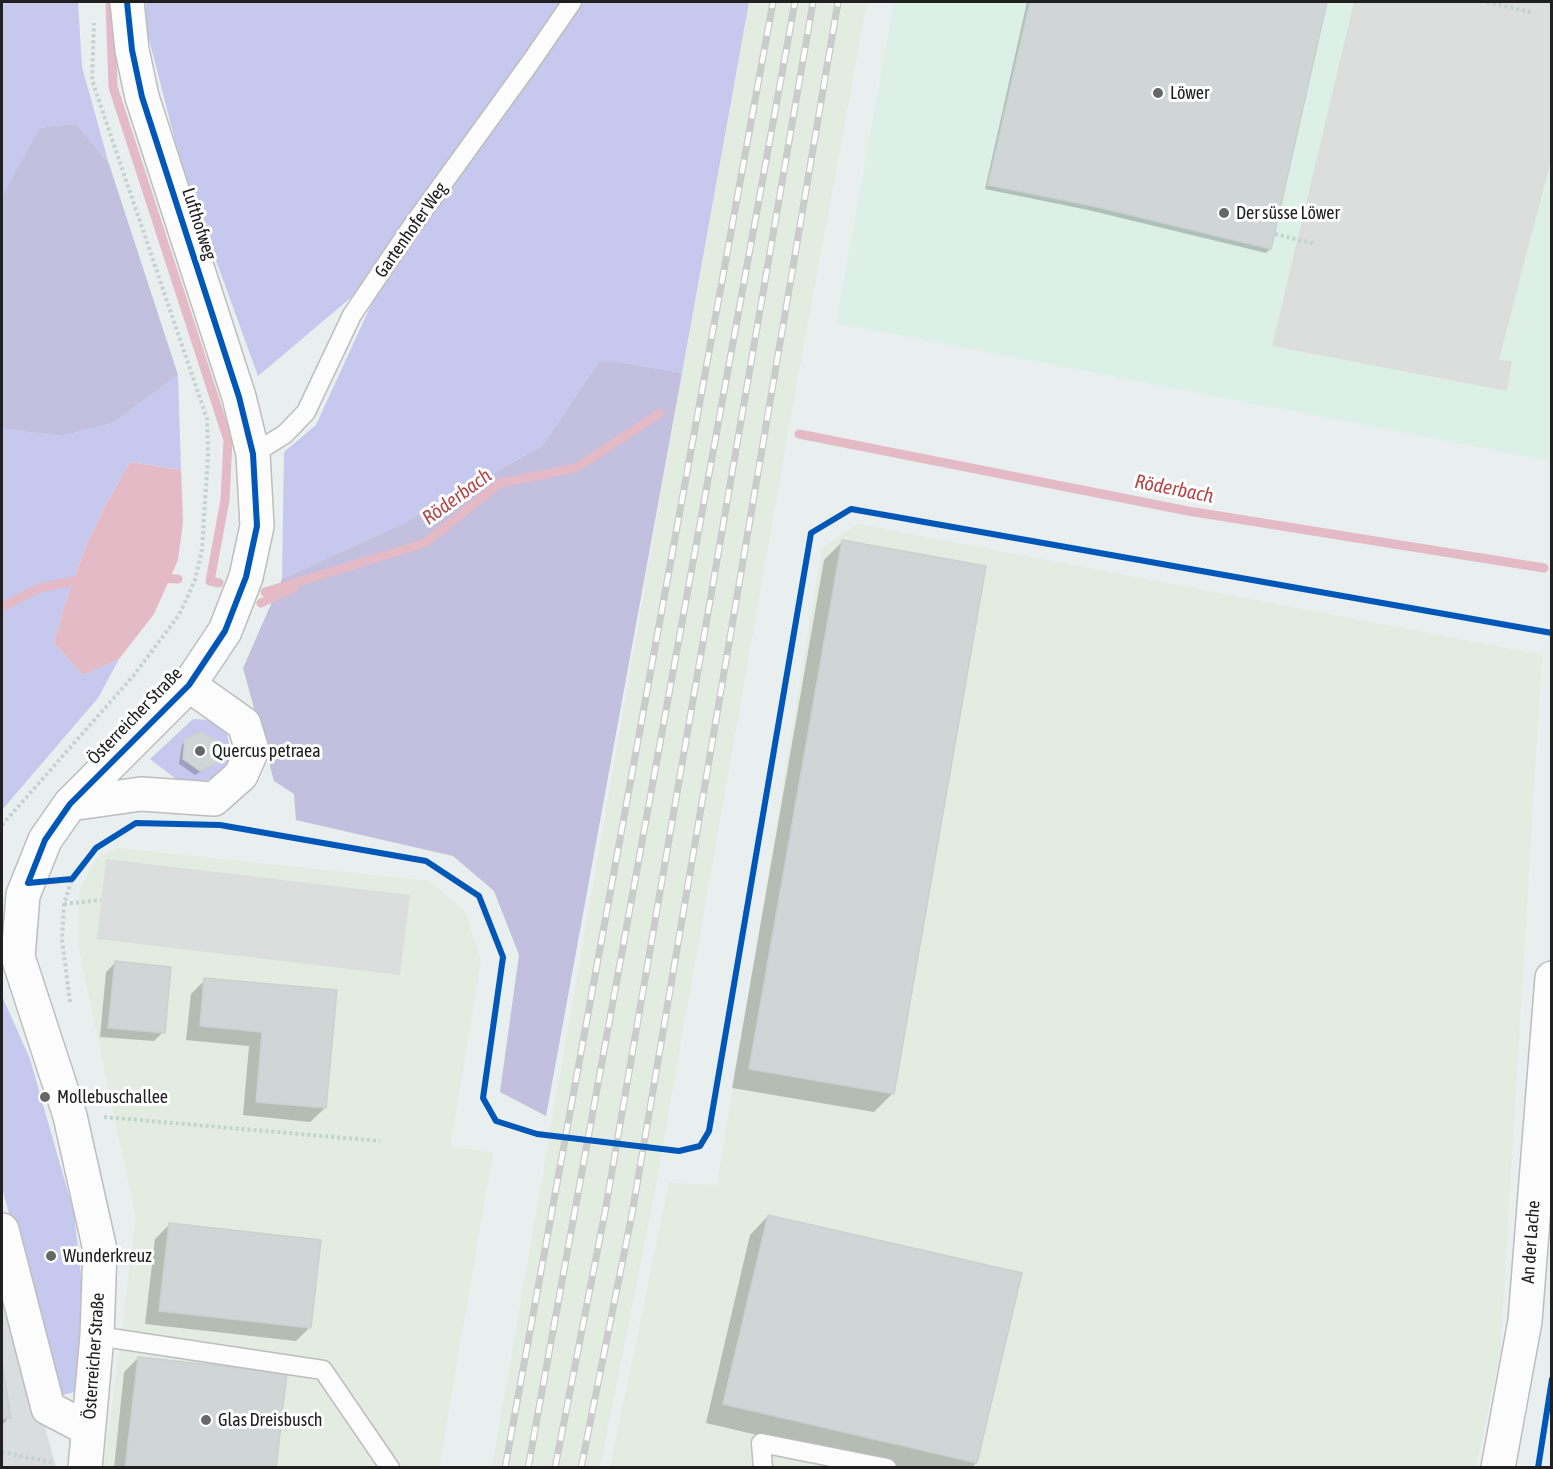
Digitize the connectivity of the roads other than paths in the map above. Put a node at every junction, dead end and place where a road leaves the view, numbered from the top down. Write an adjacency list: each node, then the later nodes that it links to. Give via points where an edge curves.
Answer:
1 (127, 2): 3 (street, Lufthofweg, via 142,97 239,397)
2 (572, 2): 3 (lane, Gartenhofer Weg, via 352,315 306,412 285,434)
3 (253, 454): 4 (street, Österreicher Straße, via 257,526 246,576 225,631)
4 (189, 685): 5 (street, Österreicher Straße); 5 (street, Österreicher Straße, via 244,724 252,750 241,775 214,799 141,794)
5 (70, 804): 6 (street, Österreicher Straße, via 45,840 23,895)
6 (10, 958): 9 (street, Österreicher Straße, via 51,1052 70,1116 100,1250)
7 (1551, 978): 15 (street, An der Lache, via 1525,1321)
8 (2, 1230): 10 (street, Österreicher Straße, via 48,1408)
9 (97, 1336): 10 (street, Österreicher Straße); 12 (lane, via 323,1370)
10 (88, 1429): 11 (street, Österreicher Straße)
11 (75, 1466)
12 (390, 1467)
13 (763, 1467): 14 (lane, via 761,1443)
14 (887, 1467)
15 (1498, 1467)

